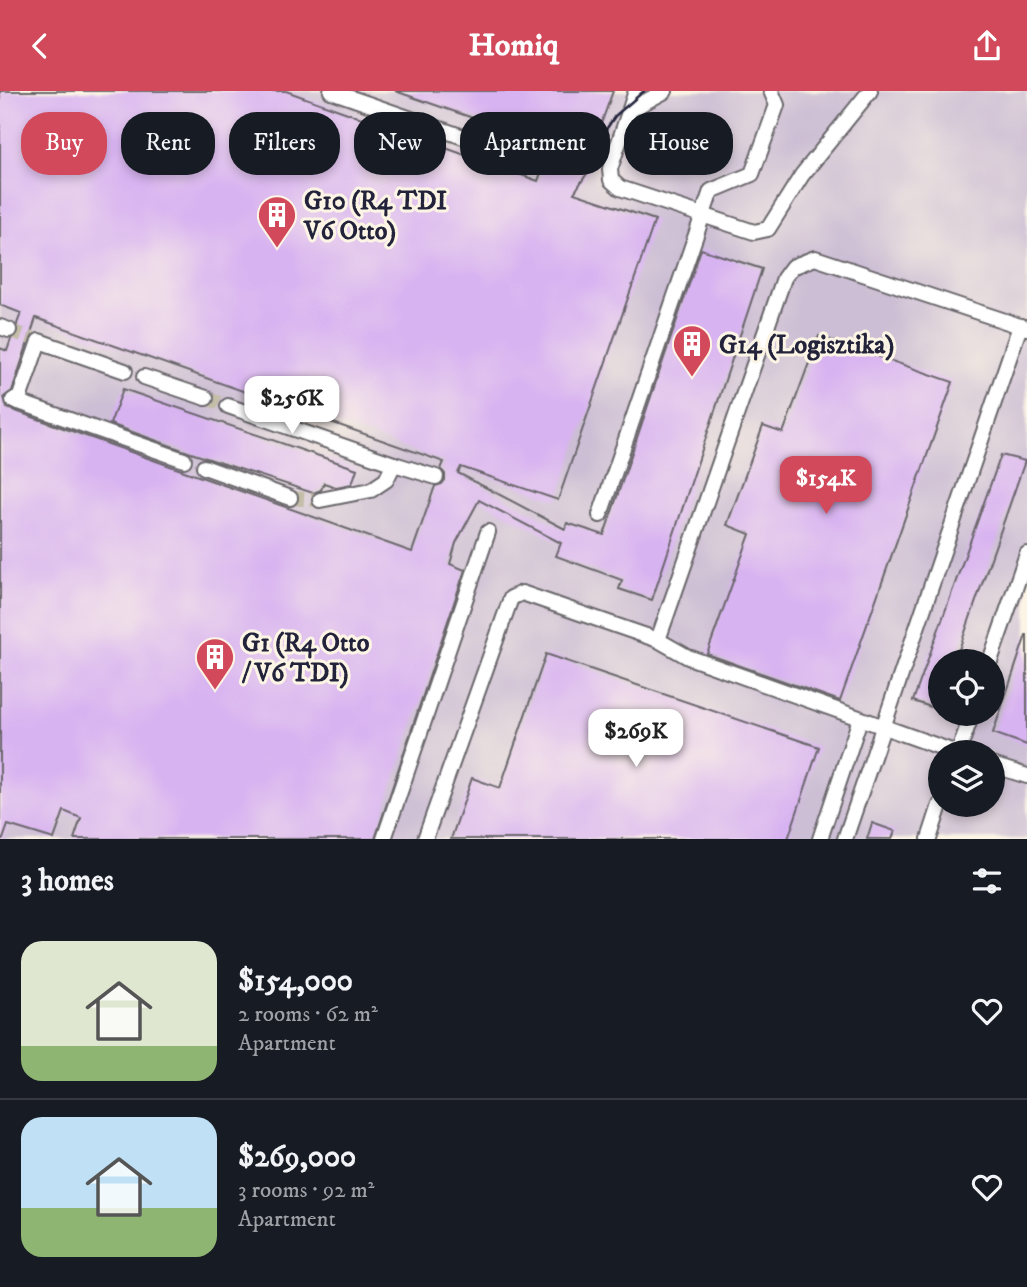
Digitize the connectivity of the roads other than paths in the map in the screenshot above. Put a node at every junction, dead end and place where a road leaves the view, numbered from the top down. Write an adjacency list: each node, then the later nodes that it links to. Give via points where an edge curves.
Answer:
1 (331, 91): 7 (lane)
2 (636, 91): 6 (lane)
3 (665, 91): 6 (lane)
4 (771, 91): 8 (lane, via 777,105 752,174 711,191)
5 (868, 94): 8 (lane, via 802,175 768,229 754,232)
6 (631, 110): 8 (lane, via 610,169 611,180 620,188)
7 (460, 136)
8 (702, 216): 20 (lane)
9 (1024, 327): 23 (lane, via 815,258 792,267 784,278); 26 (lane)
10 (125, 371): 14 (lane, via 39,341 16,401)
11 (144, 377): 12 (lane)
12 (206, 398)
13 (228, 406): 15 (lane)
14 (184, 460)
15 (394, 464): 17 (lane); 19 (lane, via 386,480 371,490)
16 (204, 467): 18 (lane)
17 (436, 477)
18 (290, 498)
19 (320, 500)
20 (600, 515)
21 (488, 532): 31 (lane)
22 (1027, 554): 24 (lane)
23 (658, 640): 25 (lane, via 688,657); 32 (lane, via 522,593 511,598)
24 (994, 649)
25 (860, 719): 26 (lane); 33 (lane)
26 (883, 727): 27 (lane); 34 (lane)
27 (928, 743)
28 (1005, 769): 29 (lane)
29 (1027, 776)
30 (936, 817): 35 (lane)
31 (384, 839)
32 (425, 839)
33 (820, 839)
34 (845, 839)
35 (929, 839)

